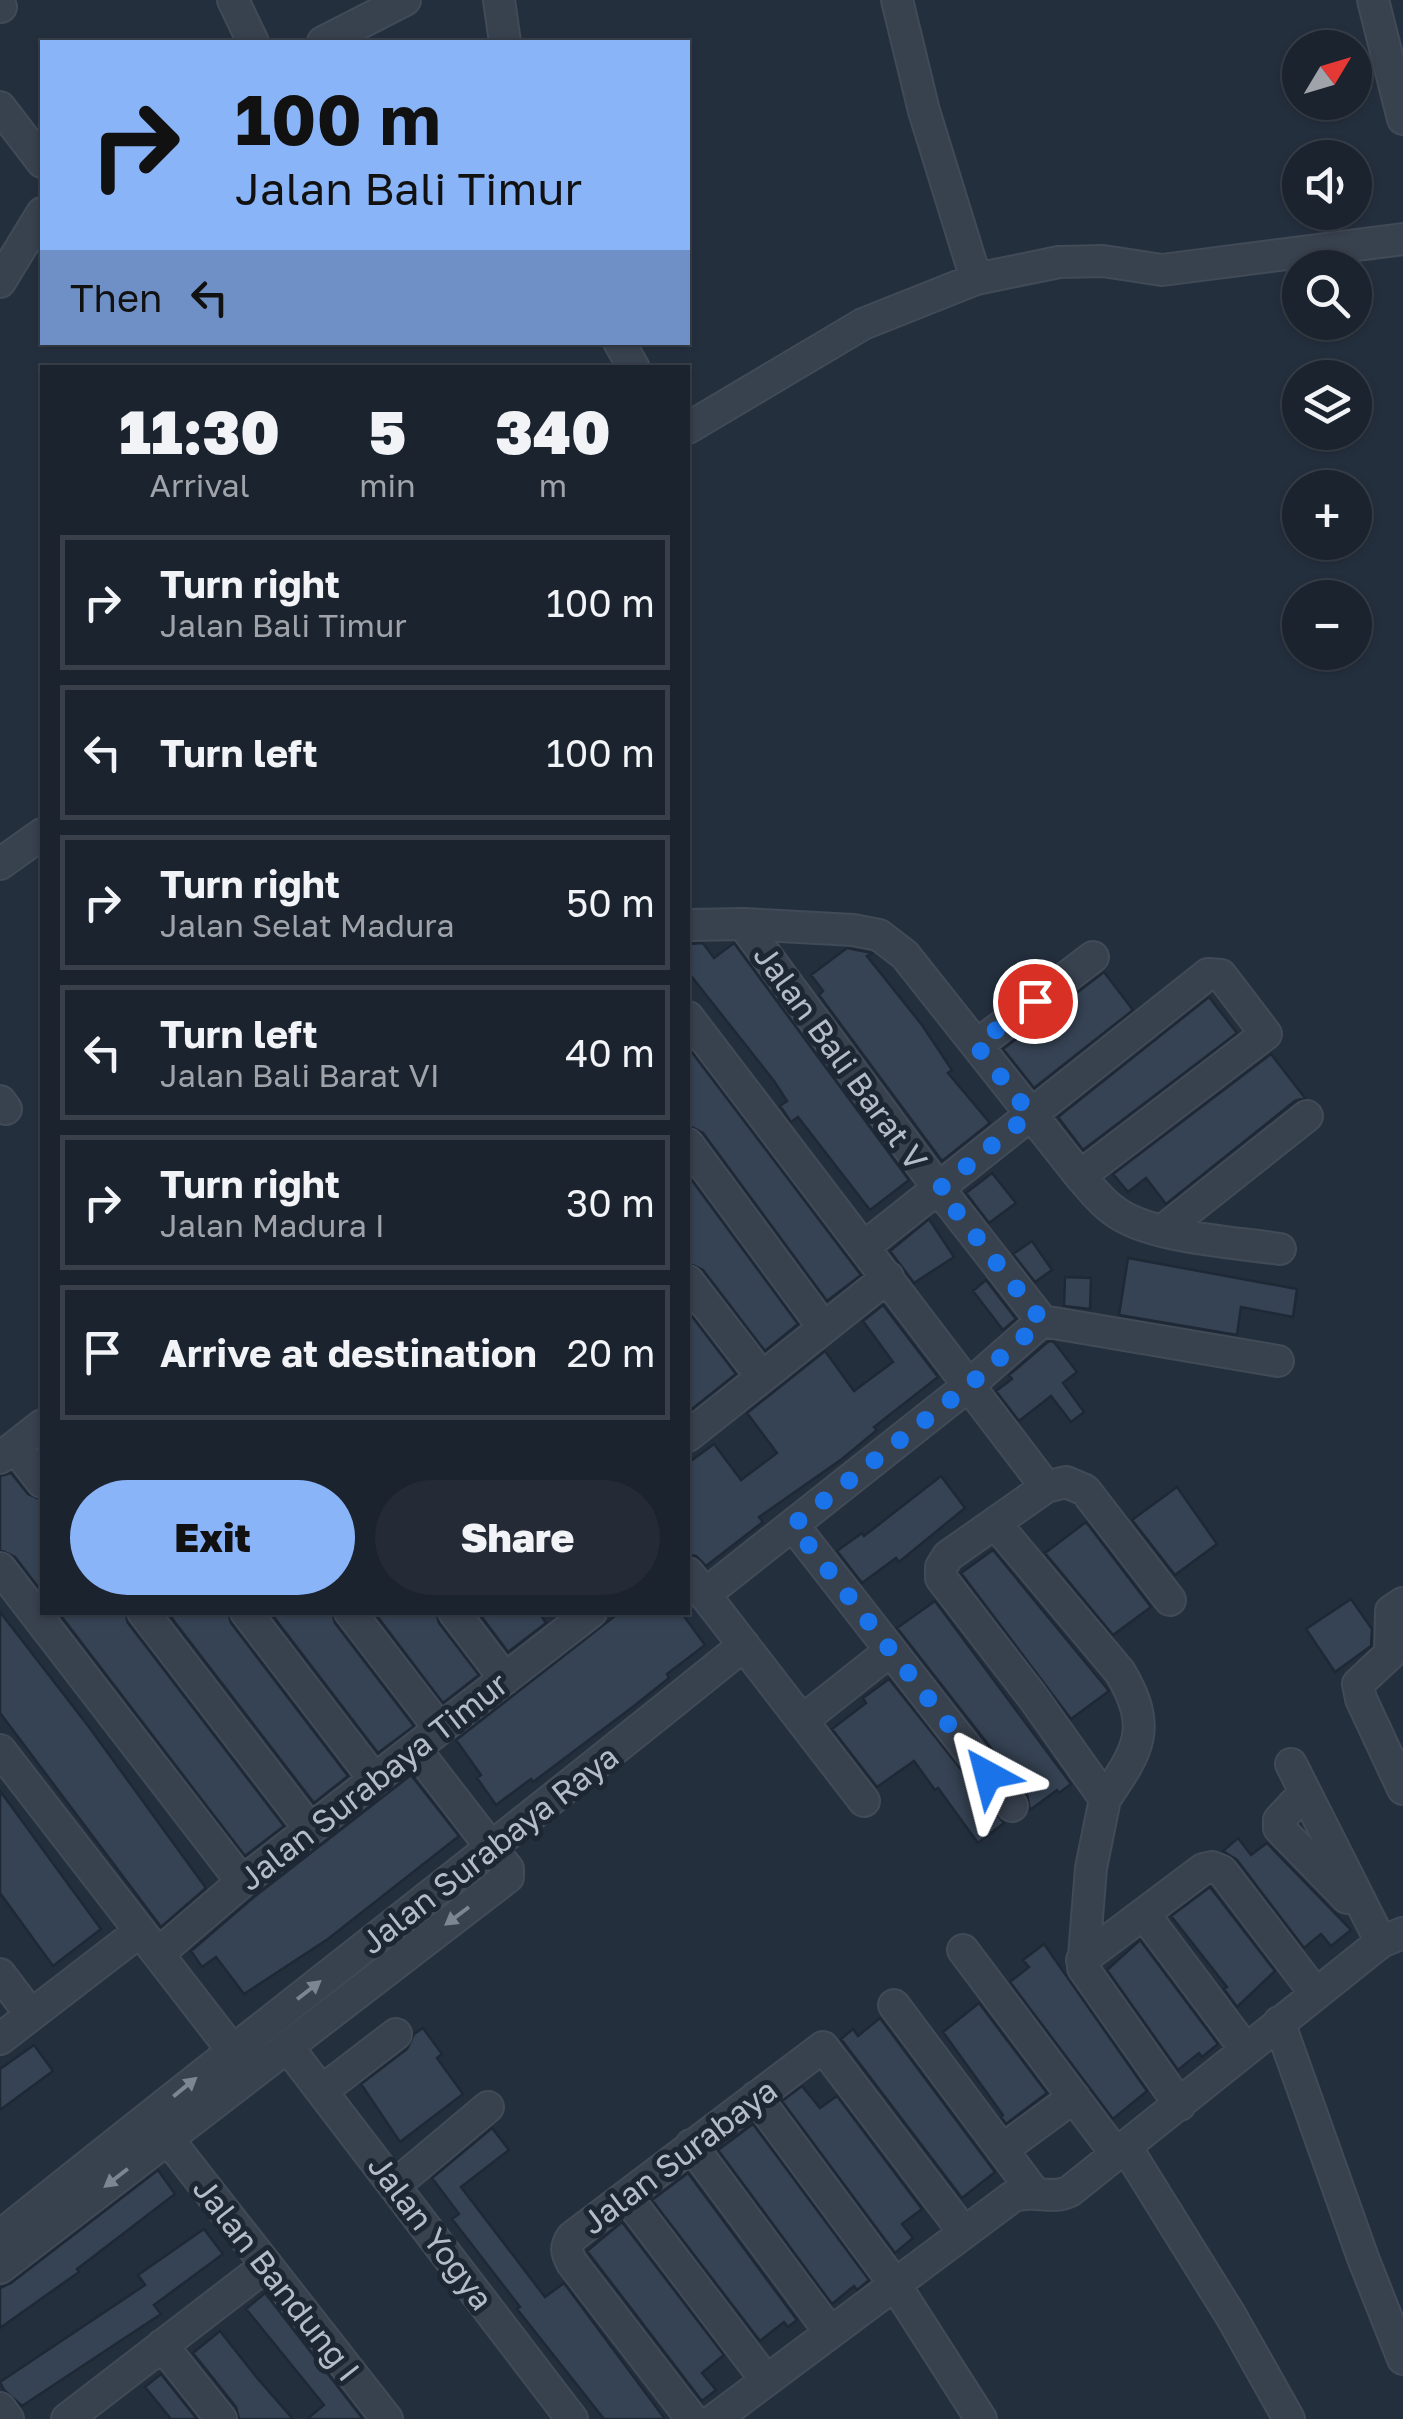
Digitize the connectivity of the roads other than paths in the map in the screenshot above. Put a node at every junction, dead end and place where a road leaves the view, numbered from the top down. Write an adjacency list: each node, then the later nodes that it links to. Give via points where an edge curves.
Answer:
1 (232, 0): 6 (street)
2 (405, 0): 7 (street)
3 (499, 0): 8 (street)
4 (897, 0): 14 (street)
5 (1374, 0): 10 (street)
6 (252, 40)
7 (327, 40)
8 (506, 40)
9 (0, 106): 11 (street)
10 (1403, 119)
11 (40, 159)
12 (40, 216): 15 (street)
13 (1403, 239): 14 (street, via 1162,270 1059,262)
14 (976, 279): 16 (street, via 863,324)
15 (0, 282)
16 (690, 427)
17 (40, 835): 18 (street)
18 (0, 864)
19 (743, 924): 20 (street); 23 (street, via 880,935 905,955); 28 (street, Jalan Bali Barat V)
20 (690, 925)
21 (1093, 956): 23 (street)
22 (690, 1020): 30 (street)
23 (976, 1045): 24 (street)
24 (1030, 1114): 27 (street); 27 (street, via 1208,974 1221,974 1266,1034); 28 (street)
25 (1306, 1116): 29 (street)
26 (690, 1147): 35 (street)
27 (1080, 1176): 29 (street, via 1110,1209)
28 (939, 1189): 30 (street); 34 (street, Jalan Bali Barat V)
29 (1162, 1231): 31 (street)
30 (864, 1246): 32 (street)
31 (1280, 1248)
32 (888, 1277): 35 (street); 38 (street)
33 (690, 1284): 37 (street)
34 (1042, 1321): 36 (street); 38 (street)
35 (824, 1328): 37 (street)
36 (1278, 1361)
37 (762, 1377): 40 (street)
38 (968, 1386): 43 (street); 45 (street)
39 (40, 1427): 41 (street)
40 (690, 1432)
41 (8, 1452): 42 (street)
42 (40, 1480)
43 (1046, 1487): 44 (street); 48 (street, via 1066,1482 1085,1490)
44 (995, 1523): 65 (street, via 1133,1694 1138,1744); 65 (street, via 948,1556 941,1578)
45 (793, 1525): 47 (street); 56 (street)
46 (0, 1568): 70 (street)
47 (696, 1584): 55 (street)
48 (1170, 1600)
49 (1403, 1603): 64 (street, via 1391,1610 1390,1654 1358,1684)
50 (145, 1615): 68 (street)
51 (248, 1615): 63 (street)
52 (352, 1615): 59 (street)
53 (456, 1615): 57 (street)
54 (576, 1617): 57 (street, Jalan Surabaya Timur)
55 (744, 1645): 58 (street); 69 (street, Jalan Surabaya Raya)
56 (890, 1651): 58 (street); 67 (street)
57 (505, 1678): 59 (street, Jalan Surabaya Timur)
58 (803, 1720): 66 (street)
59 (440, 1729): 61 (street, Jalan Surabaya Timur)
60 (0, 1750): 73 (street)
61 (416, 1750): 63 (street, Jalan Surabaya Timur); 69 (street)
62 (1292, 1764): 72 (street)
63 (375, 1780): 68 (street, Jalan Surabaya Timur)
64 (1403, 1788)
65 (1105, 1799): 75 (street)
66 (864, 1802)
67 (1012, 1806)
68 (310, 1829): 70 (street, Jalan Surabaya Timur)
69 (492, 1850): 83 (street, one-way to 83, via 508,1877); 84 (street, Jalan Surabaya Raya, one-way to 69)
70 (242, 1882): 73 (street, Jalan Surabaya Timur)
71 (1144, 1914): 75 (street); 77 (street, via 1212,1867); 85 (street)
72 (1385, 1932): 77 (street)
73 (149, 1943): 79 (street, Jalan Surabaya Timur); 84 (street)
74 (963, 1950): 89 (street)
75 (1082, 1960): 90 (street, via 1085,1974)
76 (0, 1974): 79 (street)
77 (1316, 1994): 80 (street)
78 (894, 2005): 94 (street)
79 (30, 2015): 82 (street, Jalan Surabaya Timur)
80 (1279, 2022): 85 (street); 106 (street)
81 (396, 2034): 87 (street)
82 (0, 2039)
83 (288, 2046): 86 (street); 87 (street, Jalan Yogya)
84 (232, 2050): 86 (street); 100 (street, Jalan Surabaya Raya, one-way to 84)
85 (1246, 2050): 90 (street)
86 (251, 2074): 92 (street)
87 (323, 2090): 96 (street, Jalan Yogya)
88 (756, 2097): 93 (street, Jalan Surabaya); 99 (street, Jalan Surabaya, via 824,2047); 103 (street)
89 (1074, 2097): 94 (street); 95 (street)
90 (1180, 2104): 95 (street)
91 (488, 2108): 96 (street)
92 (168, 2138): 101 (street, Jalan Bandung I); 102 (street, one-way to 102)
93 (691, 2145): 98 (street, Jalan Surabaya); 104 (street)
94 (1002, 2150): 97 (street)
95 (1122, 2151): 97 (street, via 1062,2196); 117 (street, via 1231,2316)
96 (395, 2185): 113 (street, Jalan Yogya)
97 (1033, 2191): 99 (street, via 1012,2197)
98 (626, 2196): 107 (street); 114 (street, Jalan Surabaya, via 572,2237 566,2254)
99 (963, 2231): 103 (street)
100 (0, 2236)
101 (266, 2266): 105 (street); 112 (street, Jalan Bandung I)
102 (0, 2268)
103 (894, 2283): 104 (street); 116 (street)
104 (830, 2332): 107 (street)
105 (162, 2346): 110 (street); 111 (street)
106 (1403, 2360)
107 (766, 2380): 115 (street)
108 (0, 2408): 109 (street)
109 (8, 2419)
110 (66, 2419)
111 (221, 2419)
112 (386, 2419)
113 (572, 2419)
114 (692, 2419)
115 (715, 2419)
116 (981, 2419)
117 (1289, 2419)

